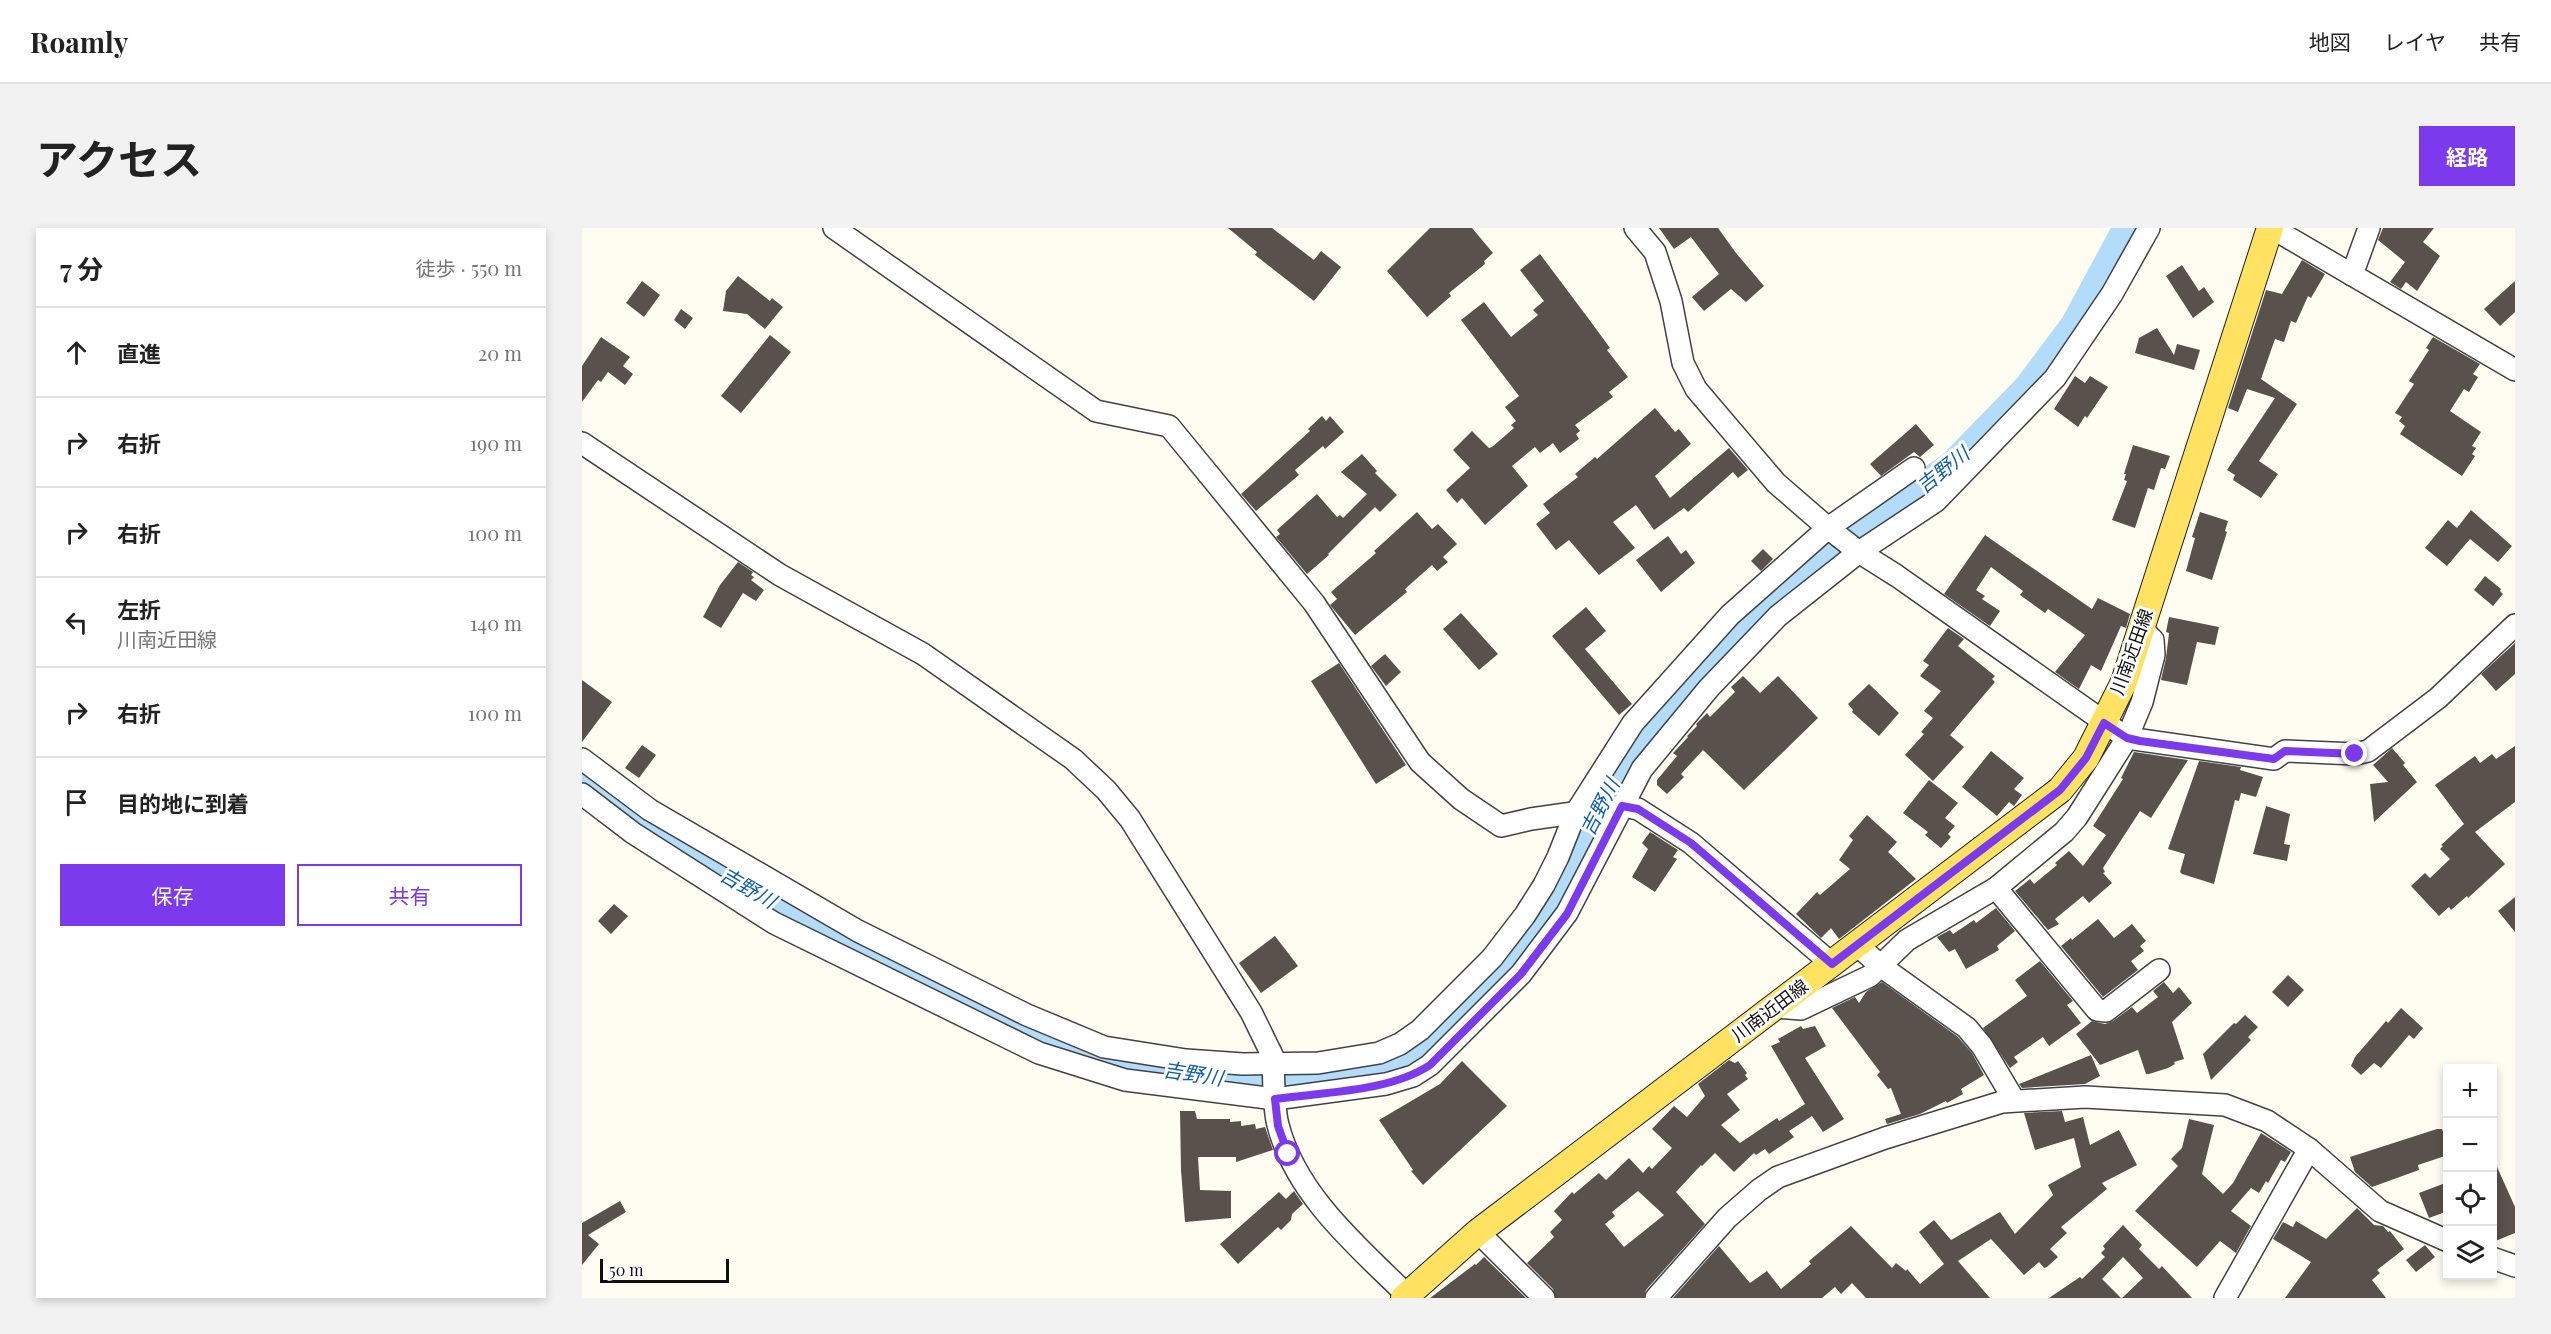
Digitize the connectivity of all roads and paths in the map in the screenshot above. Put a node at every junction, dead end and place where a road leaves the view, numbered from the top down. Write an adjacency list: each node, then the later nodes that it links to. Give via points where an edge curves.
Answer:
1 (834, 228): 19 (street, via 1096,411 1169,426 1314,603 1420,762 1461,799 1502,826)
2 (1635, 228): 10 (street, via 1655,252 1671,301 1683,363 1696,389 1776,483)
3 (2149, 228): 11 (street, via 2112,294 2055,378 1936,501)
4 (2271, 228): 6 (street); 13 (main road, 川南近田線)
5 (2369, 228): 6 (street)
6 (2352, 274): 7 (street)
7 (2515, 370)
8 (582, 443): 26 (street, via 780,575 923,654 1073,759 1130,819 1251,1012 1271,1049)
9 (1914, 468): 10 (street)
10 (1828, 528): 11 (street); 19 (street, via 1730,615 1633,723)
11 (1859, 552): 14 (street); 18 (street, via 1778,616 1709,688 1642,769)
12 (2515, 625): 15 (street, via 2438,698 2368,751 2285,751 2274,759)
13 (2141, 628): 14 (main road, 川南近田線, via 2124,681); 15 (street, via 2153,640 2154,655 2142,702)
14 (2104, 723): 15 (street); 21 (main road, 川南近田線, via 2086,758 2060,790)
15 (2127, 738): 20 (street, via 2064,832)
16 (582, 759): 26 (street, via 650,810 765,878 858,931 1027,1015 1104,1047 1186,1060)
17 (582, 794): 27 (street, via 633,833 774,923 1039,1053 1125,1080)
18 (1617, 807): 19 (street); 22 (street, via 1638,809 1691,843); 27 (street, via 1567,914 1521,974 1430,1065 1413,1076 1386,1084)
19 (1579, 813): 26 (street, via 1525,915 1492,958 1420,1030 1379,1053)
20 (1996, 888): 23 (street, via 1907,940); 24 (street, via 2097,1010 2106,1011)
21 (1857, 945): 22 (main road, 川南近田線); 23 (street)
22 (1832, 964): 25 (main road, 川南近田線)
23 (1882, 967): 25 (street, via 1801,1009); 28 (street, via 1967,1028)
24 (2159, 970)
25 (1776, 1007): 30 (main road, 川南近田線)
26 (1274, 1066): 27 (street)
27 (1276, 1096): 34 (street, via 1278,1126 1306,1185 1348,1237)
28 (2014, 1100): 29 (street, via 2085,1097 2225,1105 2267,1120); 36 (street, via 1886,1138 1778,1177 1727,1218)
29 (2309, 1149): 31 (street, via 2380,1212); 37 (street)
30 (1478, 1232): 34 (main road, 川南近田線); 35 (street)
31 (2443, 1239)
32 (2497, 1259): 33 (street)
33 (2515, 1266)
34 (1406, 1296)
35 (1544, 1298)
36 (1656, 1298)
37 (2225, 1298)

